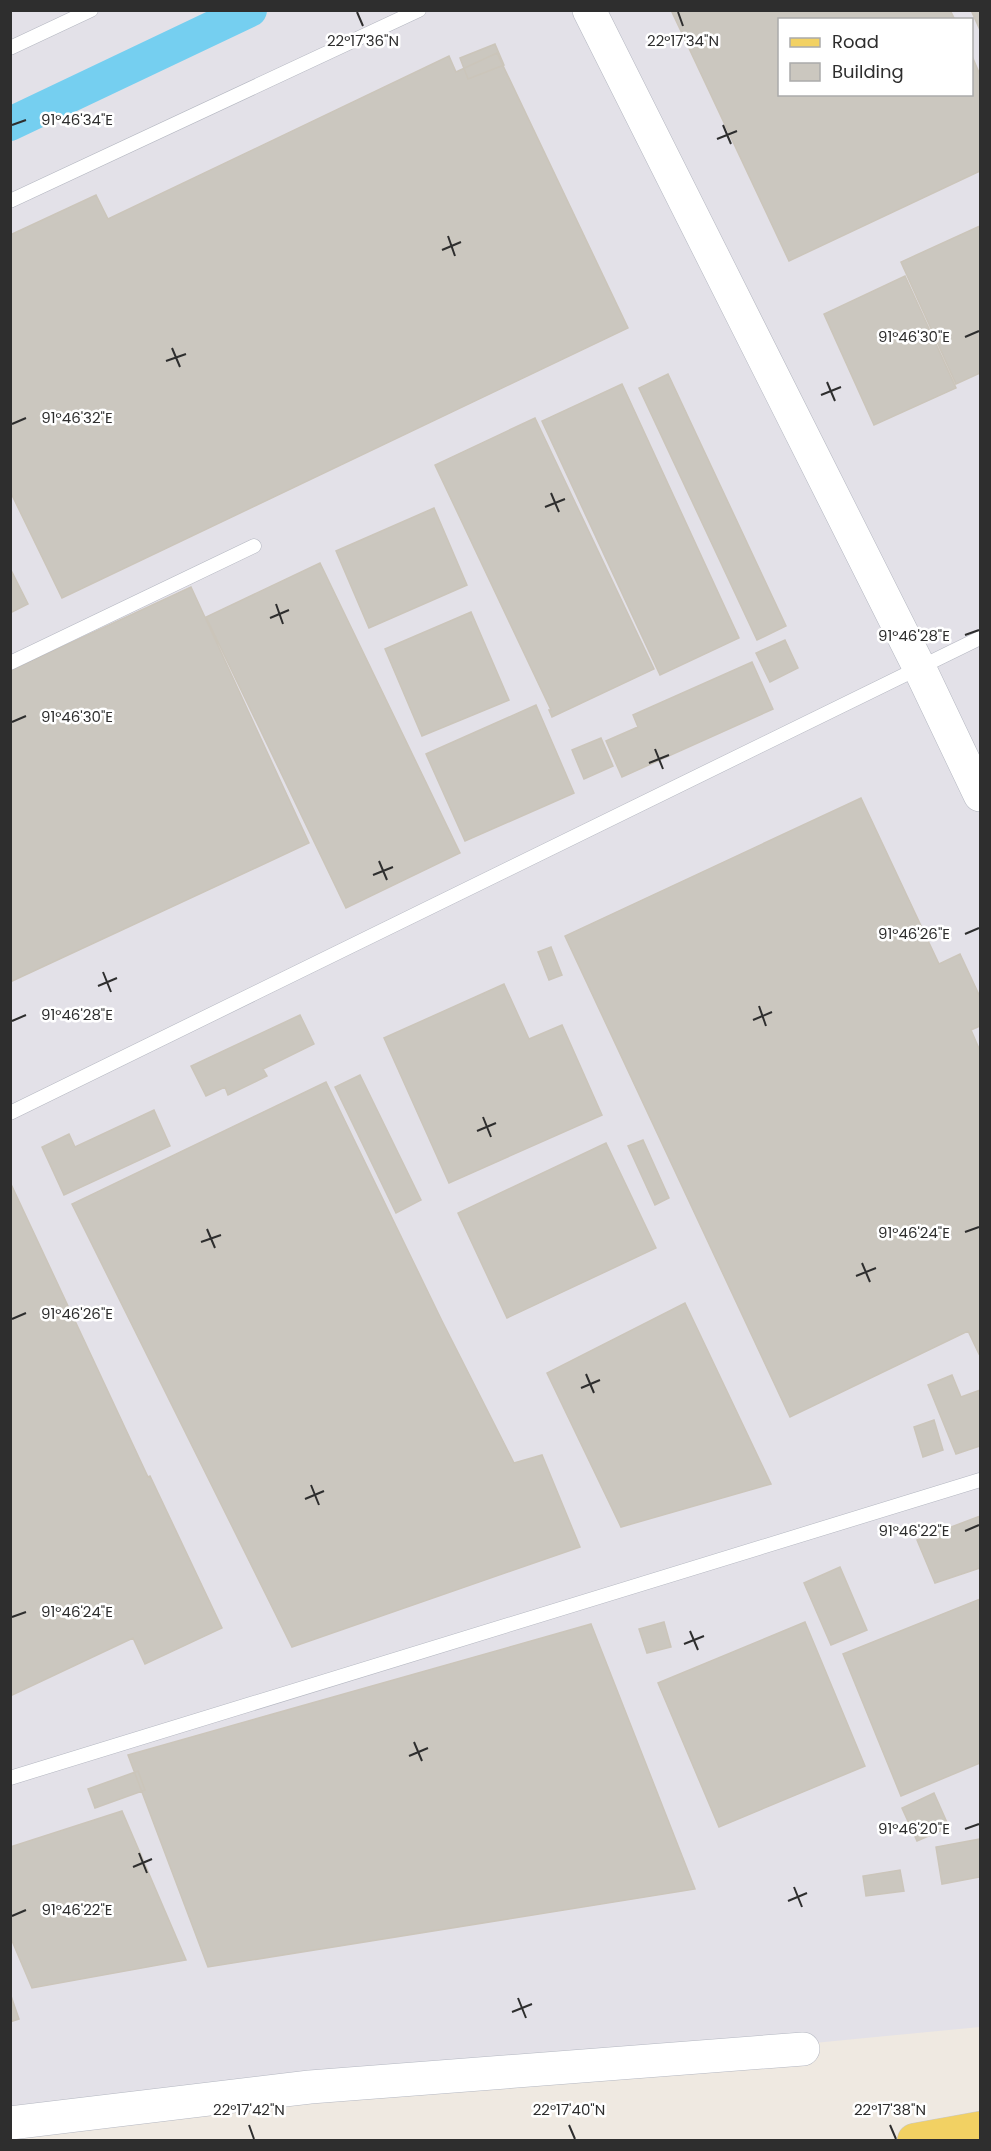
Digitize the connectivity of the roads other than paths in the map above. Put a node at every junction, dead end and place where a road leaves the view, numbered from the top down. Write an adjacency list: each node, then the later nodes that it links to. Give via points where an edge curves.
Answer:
1 (92, 10): 4 (lane)
2 (419, 10): 5 (lane)
3 (589, 10): 9 (street)
4 (10, 48)
5 (10, 201)
6 (254, 546): 8 (lane)
7 (981, 638): 9 (lane)
8 (10, 663)
9 (919, 667): 10 (street); 11 (lane)
10 (981, 795)
11 (10, 1113)
12 (981, 1480): 13 (lane)
13 (10, 1778)
14 (803, 2049): 15 (street, via 310,2087)
15 (10, 2123)
16 (981, 2128): 17 (main road)
17 (914, 2140)

